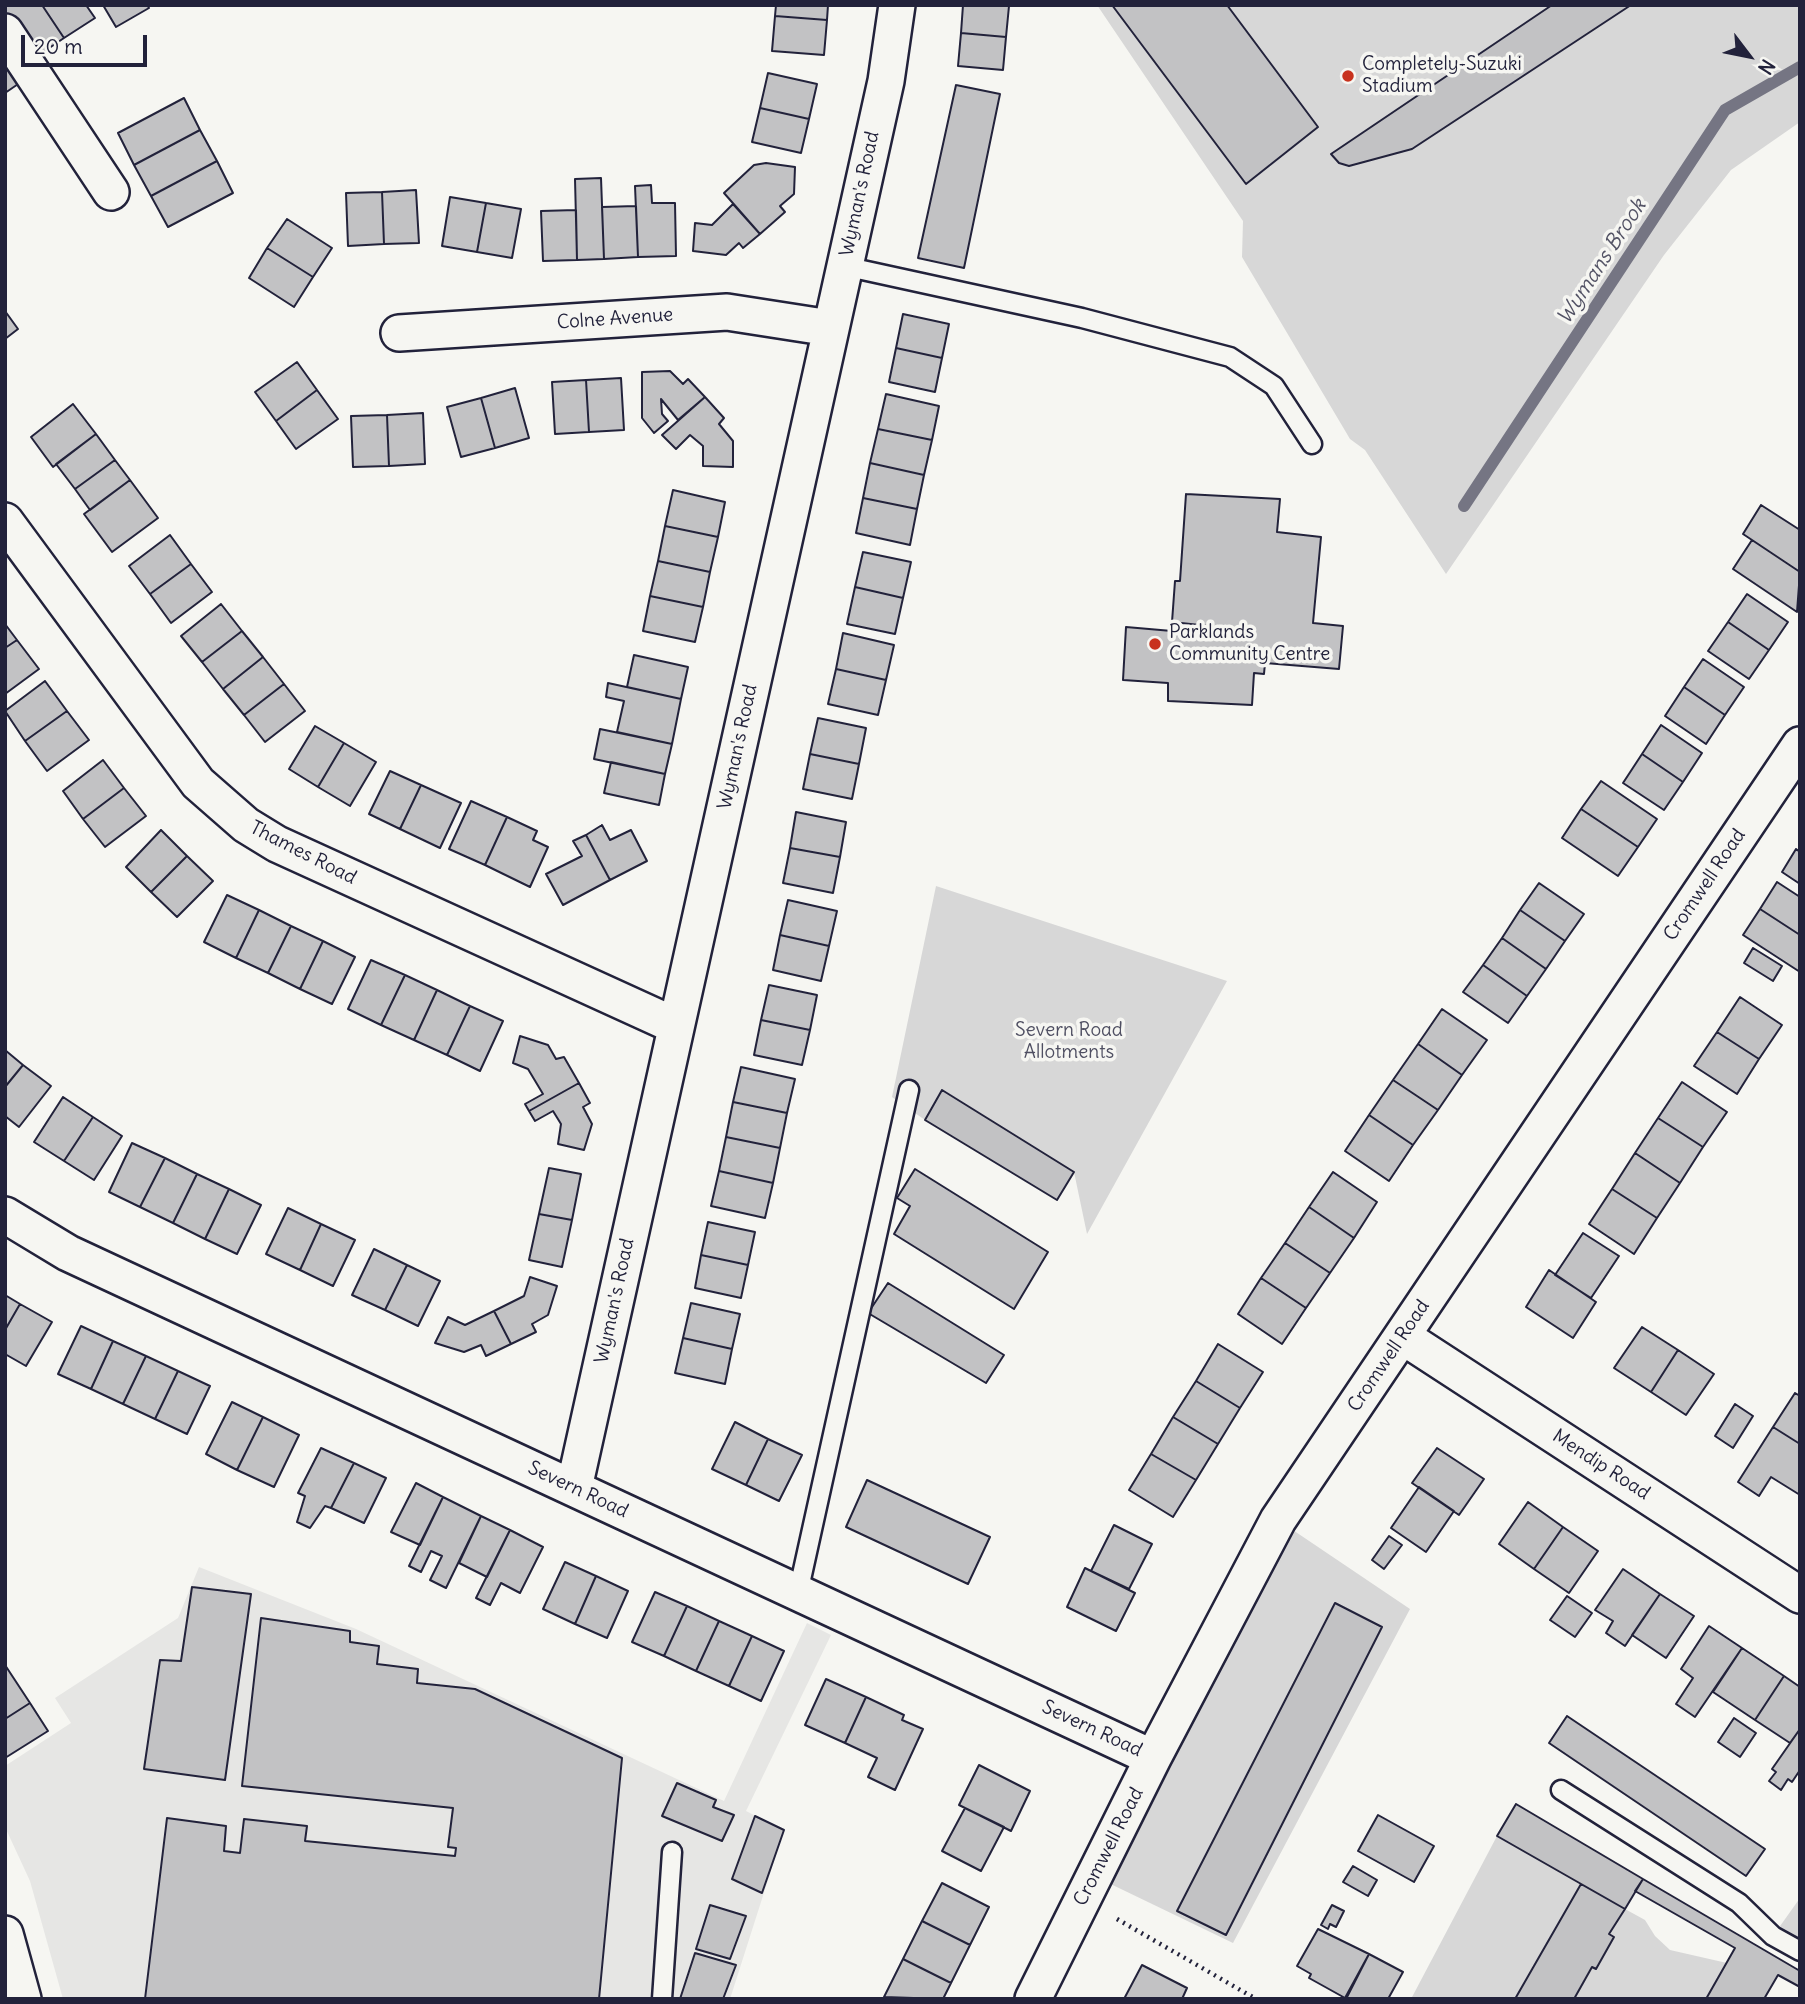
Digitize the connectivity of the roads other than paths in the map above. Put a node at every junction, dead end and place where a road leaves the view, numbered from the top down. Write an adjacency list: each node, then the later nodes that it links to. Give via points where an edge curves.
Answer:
1 (897, 5): 4 (street, Wyman's Road, via 886,81)
2 (5, 32): 3 (street)
3 (110, 192)
4 (844, 267): 5 (street, Wyman's Road); 7 (lane, via 1082,318 1230,357 1274,386)
5 (830, 328): 6 (street, Colne Avenue, via 727,312); 10 (street, Wyman's Road)
6 (399, 333)
7 (1312, 444)
8 (5, 521): 10 (street, Thames Road, via 198,783 246,825 288,849)
9 (1800, 745): 13 (street, Cromwell Road)
10 (676, 1026): 14 (street, Wyman's Road)
11 (909, 1090): 15 (lane)
12 (5, 1215): 14 (street, Severn Road, via 68,1253)
13 (1402, 1336): 16 (street, Mendip Road); 17 (street, Cromwell Road, via 1278,1520)
14 (574, 1488): 15 (street, Severn Road)
15 (798, 1593): 17 (street, Severn Road)
16 (1800, 1595)
17 (1153, 1758): 24 (street, Cromwell Road)
18 (1561, 1790): 21 (lane, via 1739,1903 1773,1936)
19 (672, 1852): 23 (lane)
20 (5, 1934): 22 (street)
21 (1800, 1951)
22 (23, 1999)
23 (662, 1999)
24 (1033, 1999)

